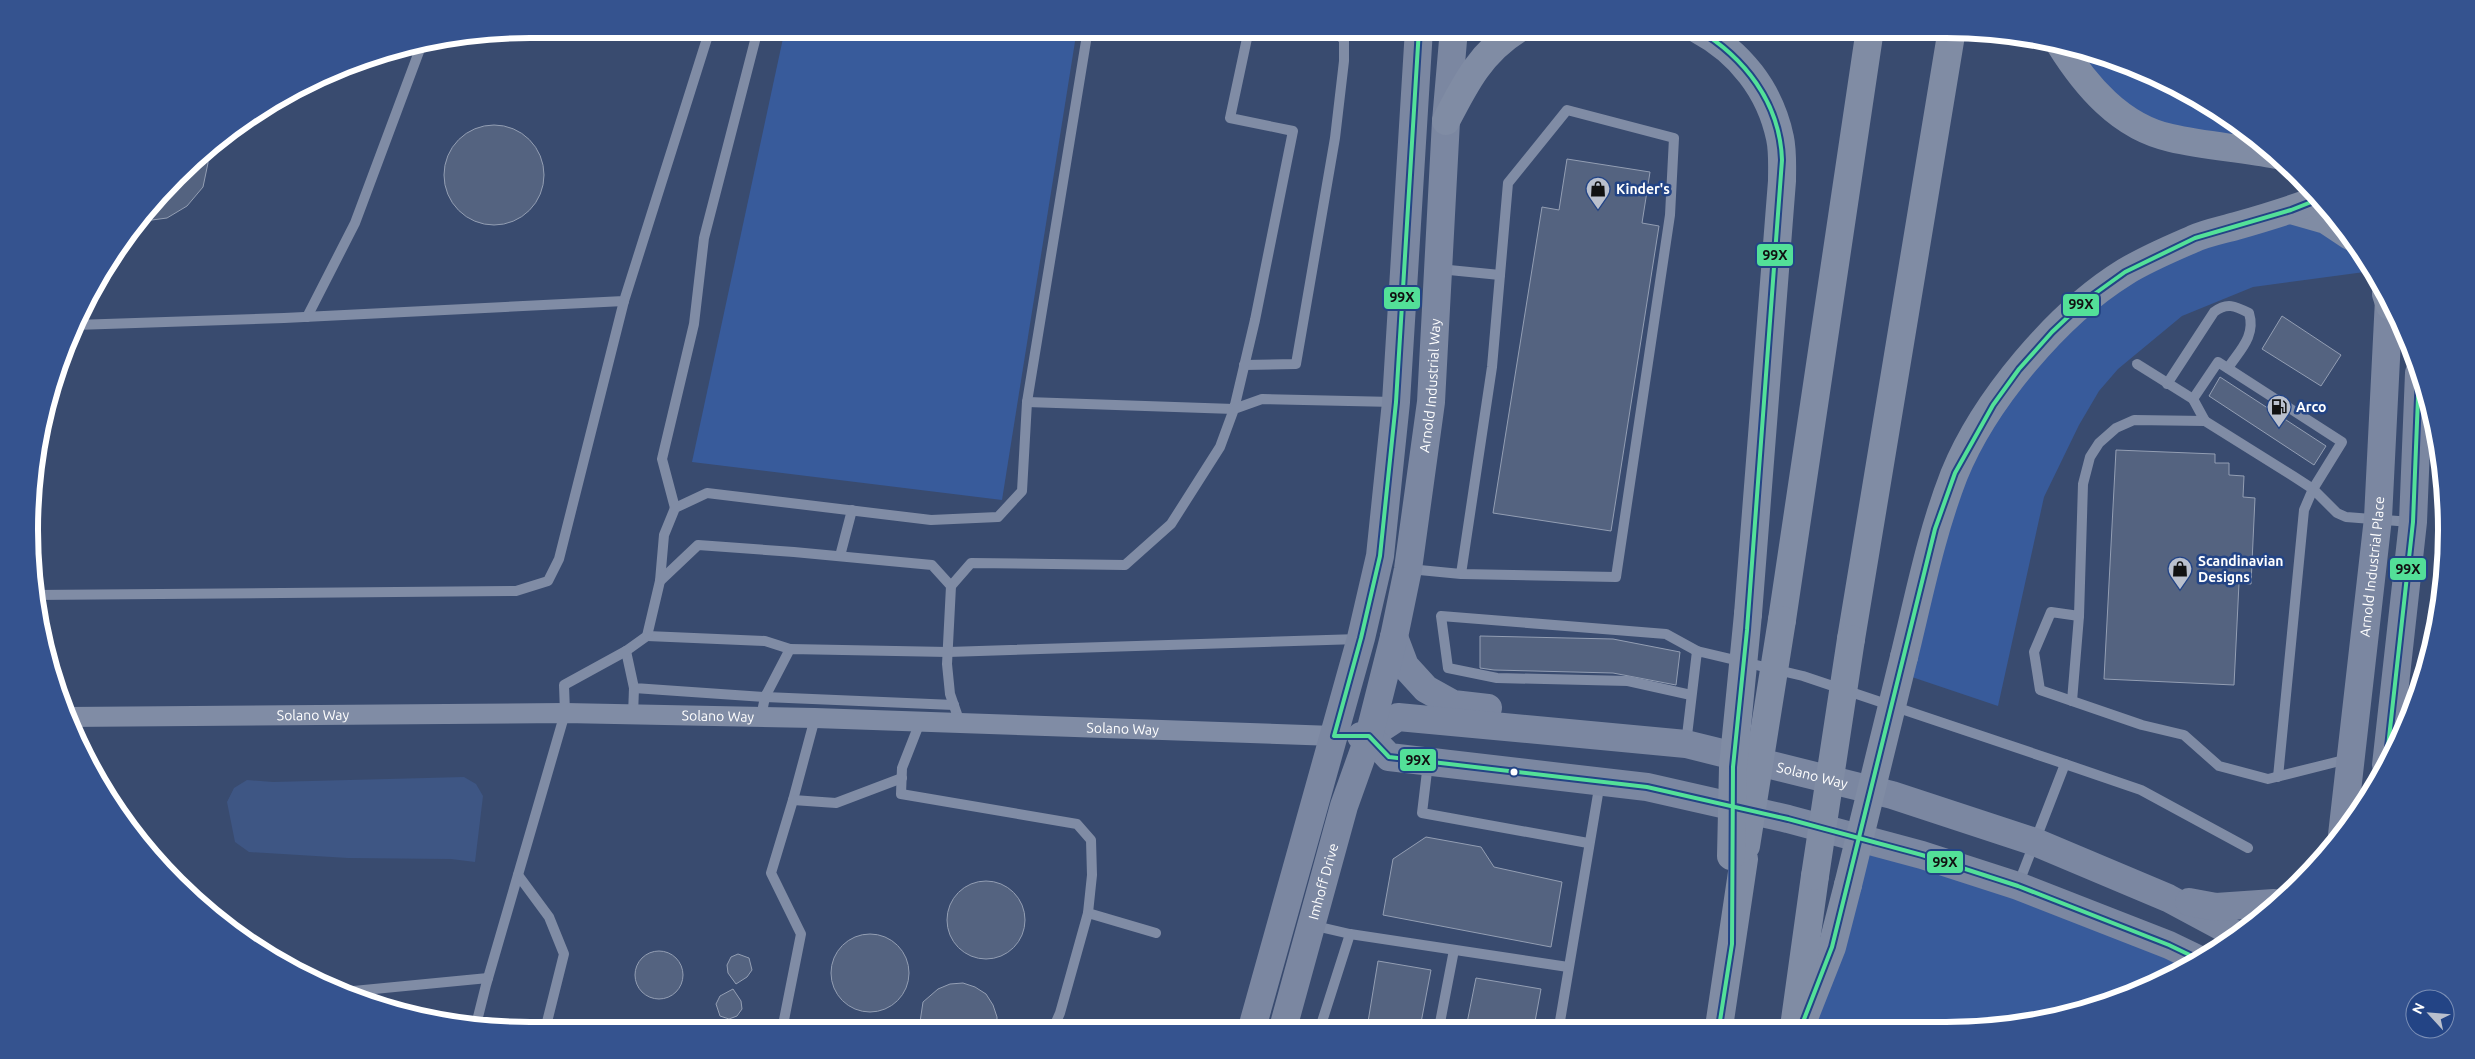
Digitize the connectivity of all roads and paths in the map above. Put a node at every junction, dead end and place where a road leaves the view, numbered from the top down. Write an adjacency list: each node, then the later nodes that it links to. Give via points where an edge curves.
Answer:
1 (707, 38): 21 (lane)
2 (756, 38): 36 (lane, via 704,238 694,324 662,459)
3 (1087, 38): 31 (lane)
4 (1247, 38): 26 (lane, via 1230,118 1293,131)
5 (1342, 38): 26 (lane, via 1344,61 1334,138 1296,364)
6 (1418, 38): 32 (street)
7 (1453, 38): 14 (street, Arnold Industrial Way)
8 (1502, 38): 14 (highway, via 1472,72)
9 (1711, 38): 81 (highway, bridge, via 1729,50 1768,98 1780,140 1782,181 1733,767)
10 (1869, 38): 81 (highway, bridge, via 1782,620)
11 (1950, 38): 106 (highway, bridge, via 1851,638)
12 (421, 50): 23 (lane, via 355,223)
13 (2067, 53): 15 (highway, via 2093,90 2118,113 2145,129 2169,138)
14 (1446, 121): 19 (street, Arnold Industrial Way)
15 (2245, 142)
16 (2312, 202): 17 (highway)
17 (2291, 210): 18 (highway); 107 (highway, bridge, via 2195,238 2125,272 2086,300 2052,332 1993,405 1955,473 1935,529 1832,947)
18 (2330, 222)
19 (1438, 269): 20 (lane); 41 (street, Arnold Industrial Way, via 1431,402)
20 (1500, 275): 42 (lane, via 1492,367); 42 (lane, via 1508,183 1567,110 1674,138 1670,215 1616,577)
21 (624, 301): 23 (lane); 45 (lane, via 559,559 548,581 516,591)
22 (2387, 313): 38 (street, Arnold Industrial Place)
23 (308, 317): 24 (lane)
24 (82, 325)
25 (2137, 364): 28 (lane)
26 (1244, 365): 33 (lane)
27 (2228, 368): 28 (lane, via 2249,336 2252,325 2249,313 2233,305 2222,306 2214,312); 30 (lane, via 2218,362); 35 (lane, via 2342,442)
28 (2167, 384): 30 (lane)
29 (2418, 393): 39 (street)
30 (2192, 399): 34 (lane)
31 (1027, 402): 33 (lane); 37 (lane, via 1022,491 998,517 931,520)
32 (1396, 402): 33 (lane, via 1262,399); 49 (street, via 1380,556)
33 (1234, 409): 44 (lane, via 1220,447 1171,524 1125,565 971,563)
34 (2206, 422): 35 (lane); 46 (lane, via 2134,420 2116,428 2099,443 2090,457 2082,484)
35 (2312, 489): 38 (lane, via 2337,513 2346,517); 73 (lane, via 2304,510)
36 (674, 508): 37 (lane, via 707,493); 43 (lane, via 664,535)
37 (852, 510): 40 (lane)
38 (2378, 518): 39 (lane); 70 (street, Arnold Industrial Place)
39 (2413, 522): 69 (street)
40 (840, 556): 43 (lane, via 698,545); 44 (lane, via 932,565)
41 (1408, 569): 42 (lane); 48 (street, Arnold Industrial Way)
42 (1461, 574)
43 (660, 581): 47 (lane)
44 (950, 586): 53 (lane)
45 (42, 595)
46 (2080, 616): 57 (lane); 57 (lane, via 2051,612 2034,652 2040,690)
47 (647, 636): 50 (lane, via 765,641); 51 (lane)
48 (1394, 637): 66 (street, Arnold Industrial Way); 67 (street, via 1405,666 1426,689 1453,704 1597,722)
49 (1361, 638): 53 (lane); 65 (street)
50 (790, 649): 53 (lane); 56 (lane)
51 (626, 651): 54 (lane); 58 (lane, via 564,685)
52 (1697, 651): 55 (lane); 55 (lane, via 1666,634 1441,616 1448,668 1497,678 1628,681); 72 (lane, via 1803,676)
53 (948, 652): 60 (lane, via 950,694)
54 (634, 688): 56 (lane); 59 (lane)
55 (1691, 695): 68 (lane)
56 (764, 696): 60 (lane); 62 (lane)
57 (2072, 700): 73 (lane, via 2142,725 2184,735 2218,766 2268,779)
58 (565, 713): 59 (street, Solano Way); 61 (street, Solano Way); 82 (lane)
59 (633, 714): 62 (street, Solano Way)
60 (957, 714): 64 (street, Solano Way); 65 (street, Solano Way)
61 (75, 717)
62 (761, 717): 63 (street, Solano Way)
63 (815, 718): 64 (street, Solano Way); 76 (lane)
64 (920, 722): 74 (lane, via 902,768)
65 (1334, 736): 66 (street, Solano Way); 100 (street, Imhoff Drive)
66 (1369, 736): 67 (street, Solano Way, via 1398,717); 71 (street, via 1389,757); 87 (street, Imhoff Drive, via 1344,806)
67 (1618, 738): 68 (street, Solano Way)
68 (1686, 744): 78 (street, Solano Way, via 1892,795)
69 (2388, 744)
70 (2351, 759): 73 (lane); 77 (street, Arnold Industrial Place)
71 (1428, 763): 75 (street); 79 (lane, via 1422,813)
72 (2064, 764): 78 (lane); 80 (lane, via 2141,790)
73 (2278, 777)
74 (902, 778): 76 (lane, via 836,803); 86 (lane, via 900,794 1078,824 1090,840 1092,874)
75 (1600, 782): 79 (lane); 83 (street, via 1664,790 1788,819 1922,855)
76 (793, 800): 98 (lane, via 771,873 801,934)
77 (2342, 821)
78 (2035, 842): 83 (lane); 84 (street, Solano Way)
79 (1588, 843): 93 (lane)
80 (2248, 848)
81 (1738, 857): 105 (highway, via 1732,944)
82 (518, 875): 94 (lane); 97 (lane, via 549,917 564,954)
83 (2018, 886): 92 (street)
84 (2168, 898): 85 (street, via 2216,907); 88 (street, Solano Way)
85 (2264, 904)
86 (1088, 913): 89 (lane); 99 (lane)
87 (1310, 925): 90 (lane); 101 (street, Imhoff Drive)
88 (2230, 931)
89 (1156, 934)
90 (1350, 934): 91 (lane); 102 (lane)
91 (1454, 950): 93 (lane); 103 (lane)
92 (2192, 956)
93 (1568, 967): 104 (lane)
94 (488, 978): 95 (lane); 96 (lane)
95 (359, 990)
96 (478, 1018)
97 (547, 1022)
98 (784, 1022)
99 (1056, 1022)
100 (1254, 1022)
101 (1285, 1022)
102 (1322, 1022)
103 (1440, 1022)
104 (1559, 1022)
105 (1721, 1022)
106 (1795, 1022)
107 (1804, 1022)

